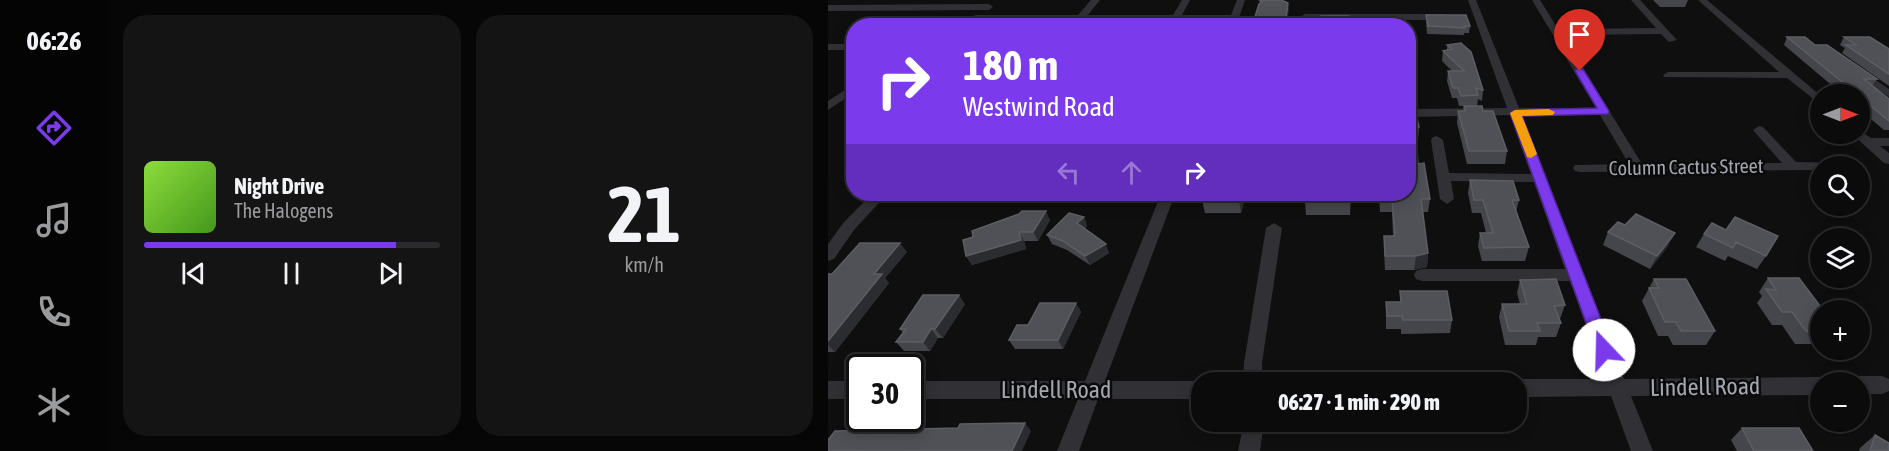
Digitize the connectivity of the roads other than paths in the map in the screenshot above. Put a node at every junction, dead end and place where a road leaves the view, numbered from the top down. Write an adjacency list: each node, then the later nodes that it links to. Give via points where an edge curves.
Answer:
1 (998, 0): 9 (street)
2 (1096, 0): 13 (street)
3 (1186, 0): 14 (street)
4 (1241, 0): 15 (street)
5 (1472, 0): 33 (street, via 1473,17)
6 (1536, 0): 17 (street, via 1557,35)
7 (1635, 0): 17 (street)
8 (1702, 0): 24 (street)
9 (989, 7): 10 (street); 12 (street)
10 (828, 8)
11 (1457, 17): 16 (street)
12 (975, 18)
13 (1080, 18)
14 (1175, 18)
15 (1234, 18)
16 (1416, 18)
17 (1664, 31): 18 (street)
18 (1672, 40)
19 (828, 47): 20 (street)
20 (846, 47)
21 (1567, 51): 31 (street)
22 (1851, 66): 25 (street)
23 (1668, 75): 24 (street)
24 (1789, 75): 27 (street)
25 (1876, 84): 26 (street); 28 (street)
26 (1889, 84)
27 (1810, 93)
28 (1889, 94)
29 (833, 99): 30 (street)
30 (828, 107)
31 (1604, 111): 33 (street); 42 (street)
32 (1416, 113): 33 (street)
33 (1515, 113): 45 (street)
34 (1760, 130): 40 (street, Column Cactus Street)
35 (1870, 139): 37 (street)
36 (1437, 140): 44 (street)
37 (1889, 142)
38 (1870, 144): 39 (street)
39 (1889, 160)
40 (1792, 166): 41 (street, Column Cactus Street); 42 (street, Column Cactus Street)
41 (1810, 166)
42 (1638, 167): 43 (street, Column Cactus Street)
43 (1580, 168)
44 (1443, 177): 45 (street); 46 (street)
45 (1540, 178): 52 (street)
46 (1447, 199)
47 (873, 201): 50 (street)
48 (1164, 201): 62 (street)
49 (1274, 228): 53 (street)
50 (828, 255)
51 (1422, 275): 52 (street)
52 (1576, 275): 58 (street)
53 (1252, 372)
54 (1882, 385): 56 (street)
55 (1810, 386): 58 (street, Lindell Road)
56 (1870, 386)
57 (1527, 388): 58 (street, Lindell Road)
58 (1618, 388): 67 (street)
59 (828, 390): 60 (street)
60 (846, 390)
61 (924, 390): 62 (street, Lindell Road)
62 (1091, 390): 63 (street, Lindell Road); 65 (street)
63 (1191, 390)
64 (1252, 432): 66 (street)
65 (1068, 451)
66 (1249, 451)
67 (1642, 451)

